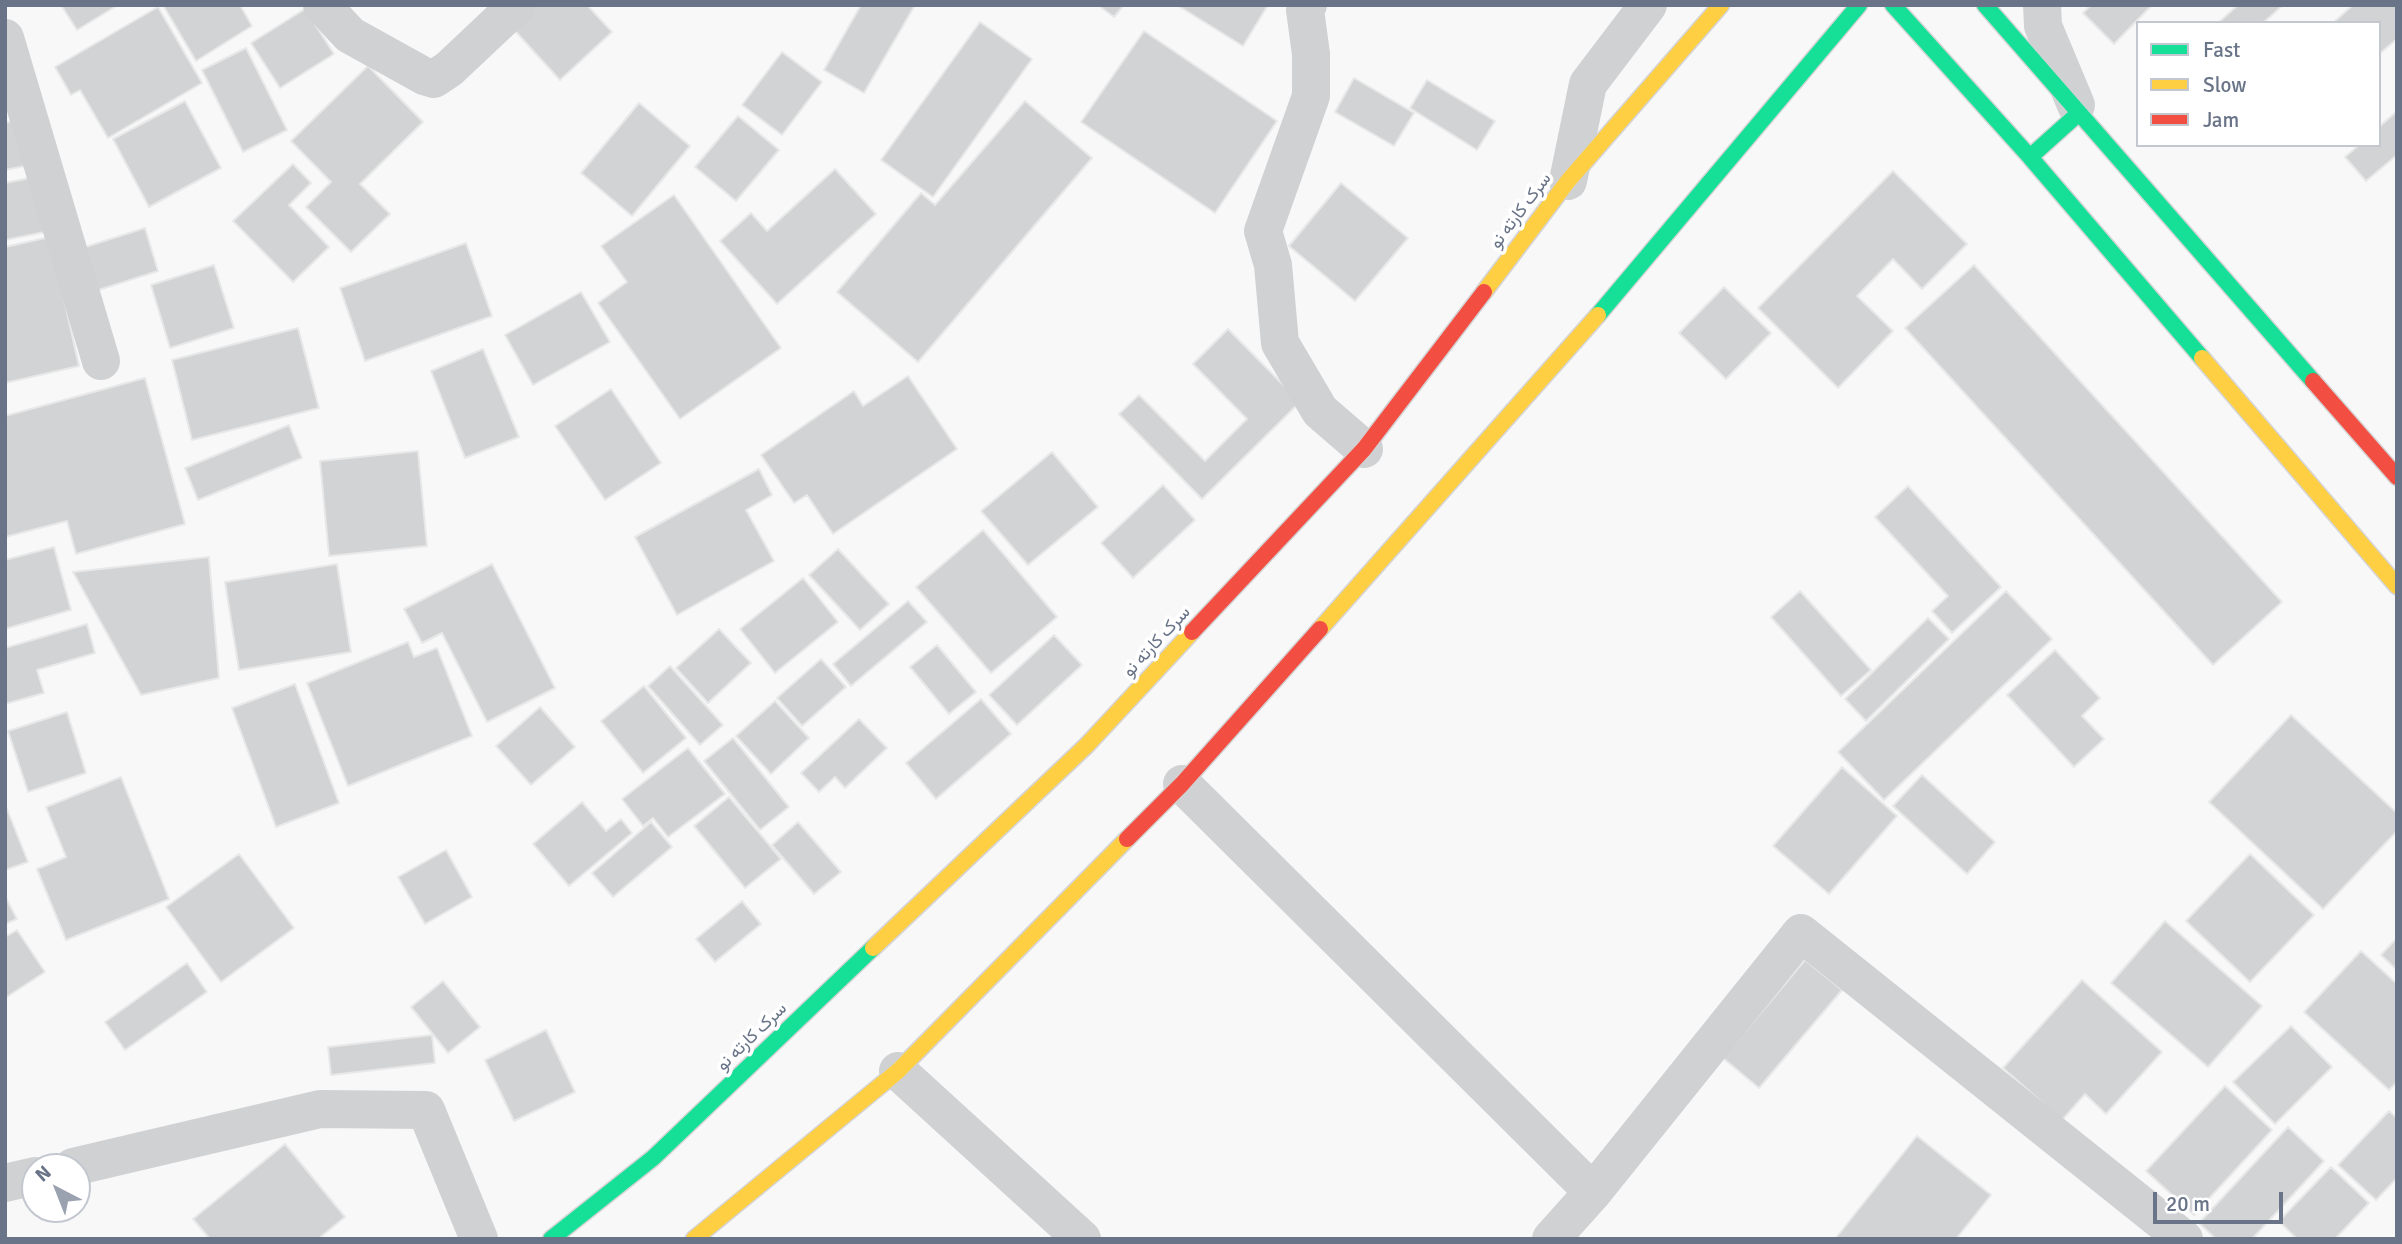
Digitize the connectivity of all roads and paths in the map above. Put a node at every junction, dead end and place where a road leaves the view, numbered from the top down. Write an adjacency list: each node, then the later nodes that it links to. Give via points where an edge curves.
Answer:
1 (322, 5): 2 (street, via 349,35 434,79)
2 (517, 5)
3 (1308, 5): 15 (street, via 1311,96 1263,231 1273,265 1280,343 1320,411)
4 (1648, 5): 13 (street, via 1588,84)
5 (1721, 5): 13 (main road, سرک کارته نو)
6 (1859, 5): 18 (main road, via 1584,332)
7 (1893, 5): 12 (main road)
8 (1985, 5): 11 (main road)
9 (2042, 5): 11 (street, via 2043,26)
10 (5, 38): 14 (street)
11 (2079, 113): 12 (main road); 16 (main road)
12 (2030, 158): 17 (main road)
13 (1568, 181): 15 (main road, سرک کارته نو)
14 (101, 361)
15 (1364, 449): 23 (main road, سرک کارته نو, via 1087,745 653,1158)
16 (2397, 477)
17 (2397, 586)
18 (1182, 784): 19 (main road); 21 (street)
19 (898, 1072): 24 (main road); 25 (street)
20 (91, 1163): 22 (street, via 320,1109 426,1110)
21 (1593, 1192): 26 (street); 27 (street, via 1801,933)
22 (479, 1239)
23 (551, 1239)
24 (694, 1239)
25 (1082, 1239)
26 (1551, 1239)
27 (2184, 1239)

